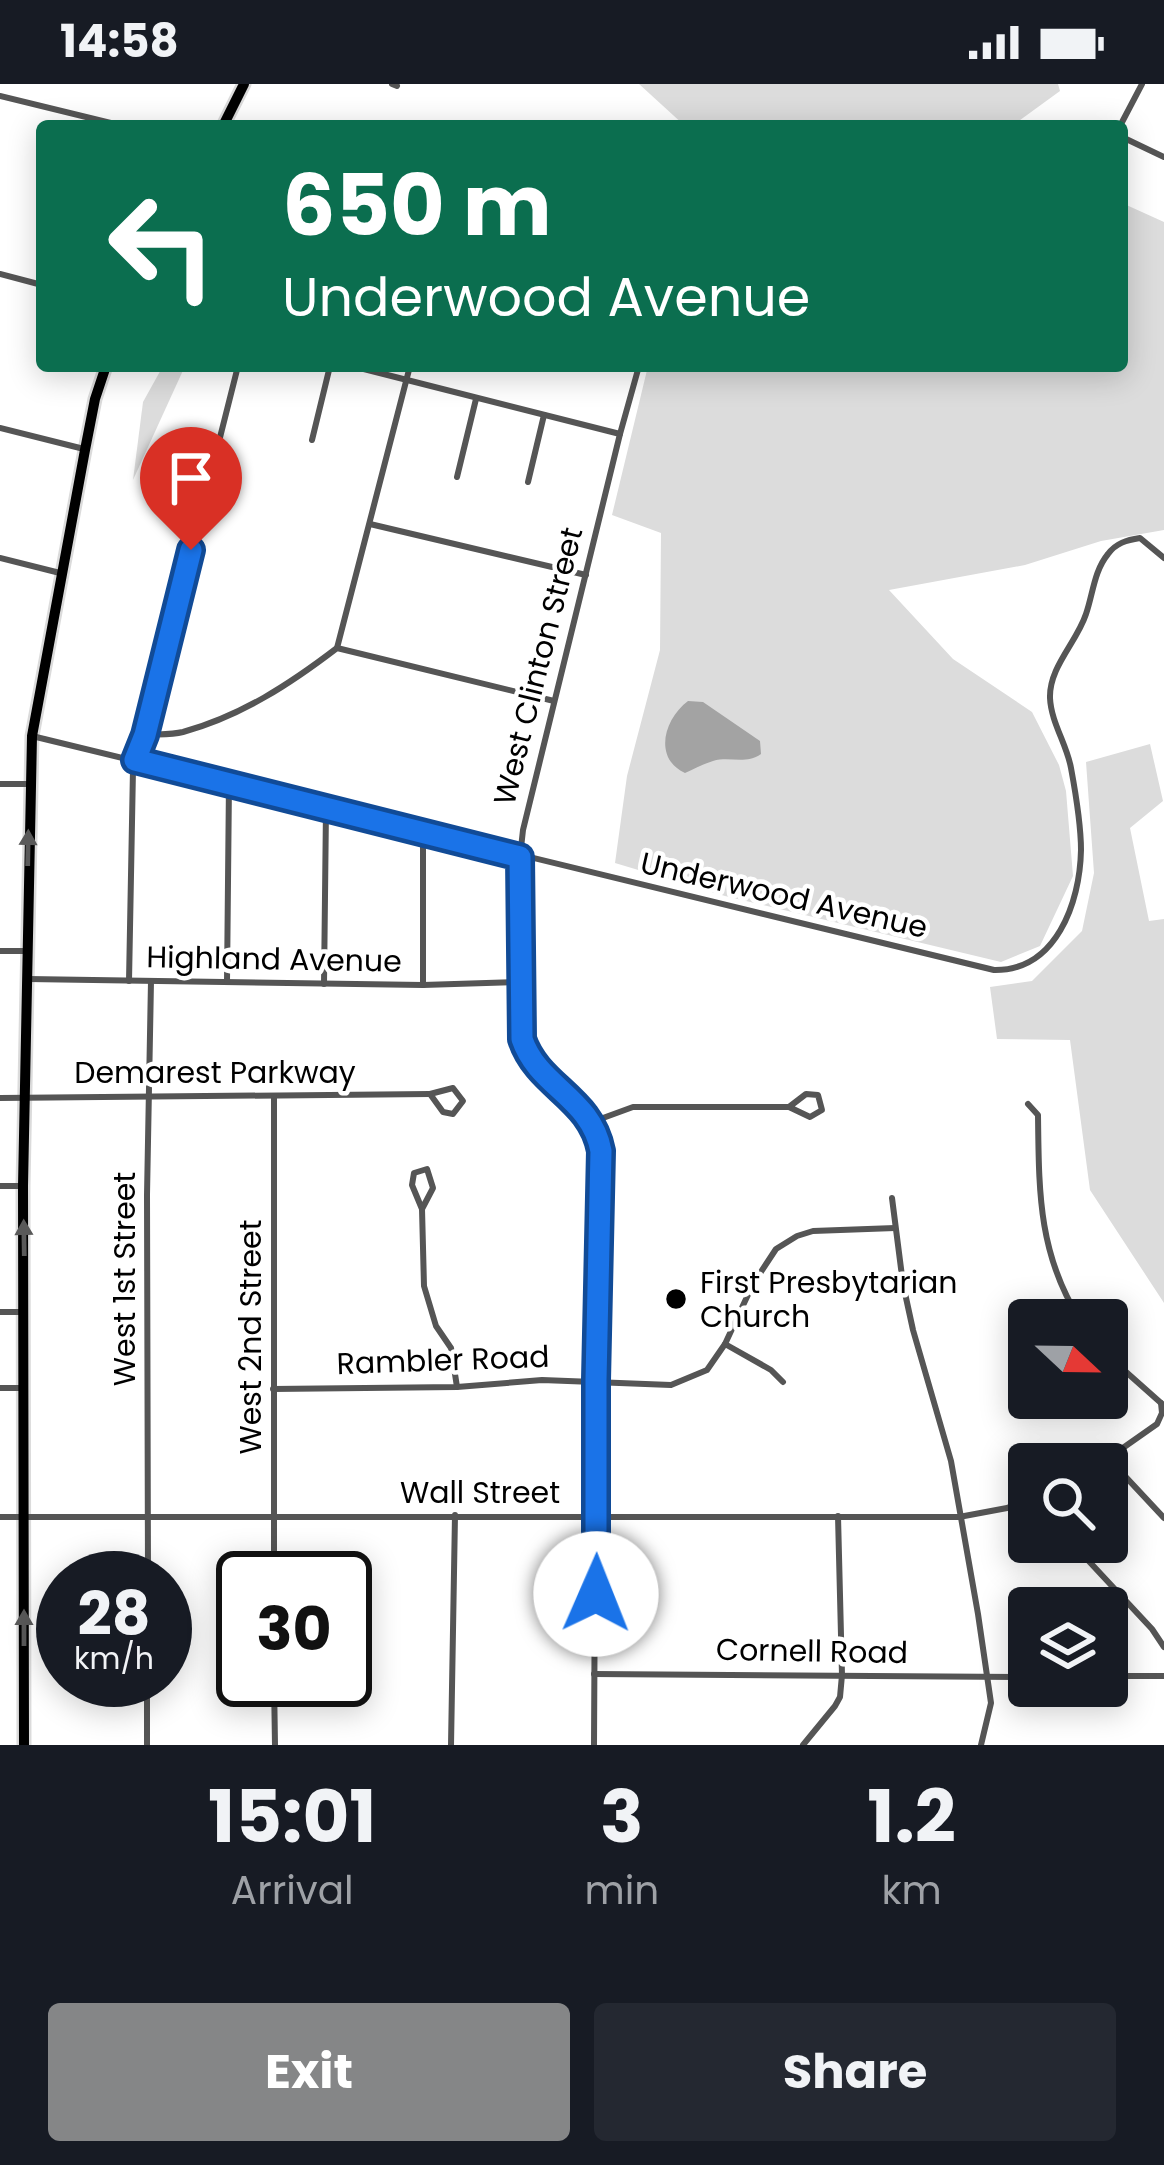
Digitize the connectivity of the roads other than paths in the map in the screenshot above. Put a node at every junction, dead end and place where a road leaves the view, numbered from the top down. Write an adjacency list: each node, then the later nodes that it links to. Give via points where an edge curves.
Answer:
1 (244, 84): 5 (main road)
2 (1142, 84): 6 (street)
3 (0, 96): 4 (street)
4 (98, 120)
5 (226, 120)
6 (1123, 120)
7 (1128, 140): 8 (street)
8 (1164, 157)
9 (0, 274): 10 (street)
10 (36, 283)
11 (104, 372): 23 (main road)
12 (236, 372): 33 (street)
13 (329, 372): 22 (street)
14 (374, 372): 17 (street)
15 (408, 372): 17 (street)
16 (637, 372): 21 (street, West Clinton Street)
17 (406, 381): 18 (street); 26 (street)
18 (476, 399): 19 (street); 24 (street)
19 (544, 415): 21 (street); 25 (street)
20 (0, 428): 23 (street)
21 (620, 434): 30 (street, West Clinton Street)
22 (312, 440)
23 (85, 450): 29 (main road)
24 (457, 477)
25 (528, 482)
26 (370, 524): 30 (street); 31 (street)
27 (0, 558): 29 (street)
28 (1164, 558): 41 (street, Underwood Avenue, via 1140,538 1108,554 1052,683 1081,853 1057,938 1024,967 994,970)
29 (61, 573): 34 (main road)
30 (586, 575): 32 (street, West Clinton Street)
31 (337, 648): 32 (street); 33 (street, via 237,711 180,733)
32 (554, 701): 41 (street, West Clinton Street)
33 (145, 735): 35 (street)
34 (32, 736): 35 (street, Underwood Avenue); 38 (main road)
35 (135, 760): 36 (street, Underwood Avenue); 46 (street)
36 (229, 782): 39 (street, Underwood Avenue); 45 (street)
37 (0, 784): 38 (street)
38 (29, 784): 43 (main road, one-way to 38)
39 (326, 807): 40 (street, Underwood Avenue); 49 (street)
40 (423, 831): 41 (street, Underwood Avenue); 50 (street)
41 (520, 857): 48 (street, West Clinton Street)
42 (0, 951): 43 (street)
43 (27, 951): 44 (main road)
44 (28, 979): 46 (street, Highland Avenue); 53 (main road)
45 (226, 980): 47 (street, Highland Avenue); 49 (street, Highland Avenue)
46 (129, 981): 47 (street, Highland Avenue)
47 (151, 981): 52 (street, West 1st Street)
48 (519, 982): 50 (street, Highland Avenue); 58 (street, West Clinton Street, via 527,1056)
49 (324, 984): 50 (street, Highland Avenue)
50 (423, 986)
51 (430, 1094): 51 (street, Demarest Parkway, via 453,1088 463,1101 454,1114 443,1112); 54 (street, Demarest Parkway)
52 (150, 1095): 53 (street, Demarest Parkway); 54 (street, Demarest Parkway); 81 (street, West 1st Street)
53 (27, 1097): 55 (street, Demarest Parkway); 60 (main road)
54 (274, 1097): 74 (street, West 2nd Street)
55 (0, 1098)
56 (1028, 1104): 64 (street, via 1038,1114 1046,1244)
57 (789, 1107): 57 (street, via 810,1117 822,1103 806,1094); 58 (street, via 632,1107)
58 (592, 1121): 69 (street, via 601,1151)
59 (0, 1186): 60 (street)
60 (23, 1186): 66 (main road, one-way to 60)
61 (892, 1198): 63 (street)
62 (422, 1209): 62 (street, via 433,1188 427,1169 414,1173 412,1185); 71 (street, via 424,1286 451,1348)
63 (895, 1228): 67 (street, Rambler Road, via 813,1231 776,1250); 86 (street)
64 (1068, 1299)
65 (0, 1312): 66 (street)
66 (26, 1312): 73 (main road)
67 (725, 1344): 69 (street, Rambler Road, via 707,1370 671,1384); 70 (street)
68 (1128, 1373): 75 (street)
69 (596, 1380): 71 (street, Rambler Road); 79 (street)
70 (783, 1382)
71 (457, 1387): 74 (street, Rambler Road)
72 (0, 1388): 73 (street)
73 (24, 1388): 84 (main road)
74 (274, 1389): 85 (street, West 2nd Street)
75 (1163, 1404): 76 (street, via 1157,1424)
76 (1128, 1445)
77 (1128, 1479): 87 (street)
78 (1008, 1508): 86 (street, Wall Street)
79 (597, 1515): 80 (street, Wall Street); 82 (street, Wall Street); 92 (street)
80 (838, 1515): 86 (street, Wall Street); 93 (street)
81 (148, 1516): 84 (street, Wall Street); 85 (street, Wall Street); 88 (street, West 1st Street)
82 (455, 1516): 85 (street, Wall Street); 103 (street)
83 (0, 1517): 84 (street, Wall Street)
84 (23, 1517): 100 (main road, one-way to 84)
85 (274, 1517): 89 (street, West 2nd Street)
86 (959, 1517): 96 (street)
87 (1164, 1518)
88 (148, 1551)
89 (274, 1551)
90 (1091, 1563): 91 (street)
91 (1164, 1647)
92 (594, 1673): 93 (street, Cornell Road); 104 (street)
93 (842, 1675): 96 (street, Cornell Road); 105 (street, via 835,1706)
94 (1128, 1676): 95 (street)
95 (1164, 1676)
96 (987, 1678): 97 (street, Cornell Road); 106 (street, via 991,1703)
97 (1008, 1678)
98 (147, 1707): 101 (street)
99 (274, 1707): 102 (street)
100 (24, 1745)
101 (147, 1745)
102 (274, 1745)
103 (451, 1745)
104 (594, 1745)
105 (802, 1745)
106 (981, 1745)

